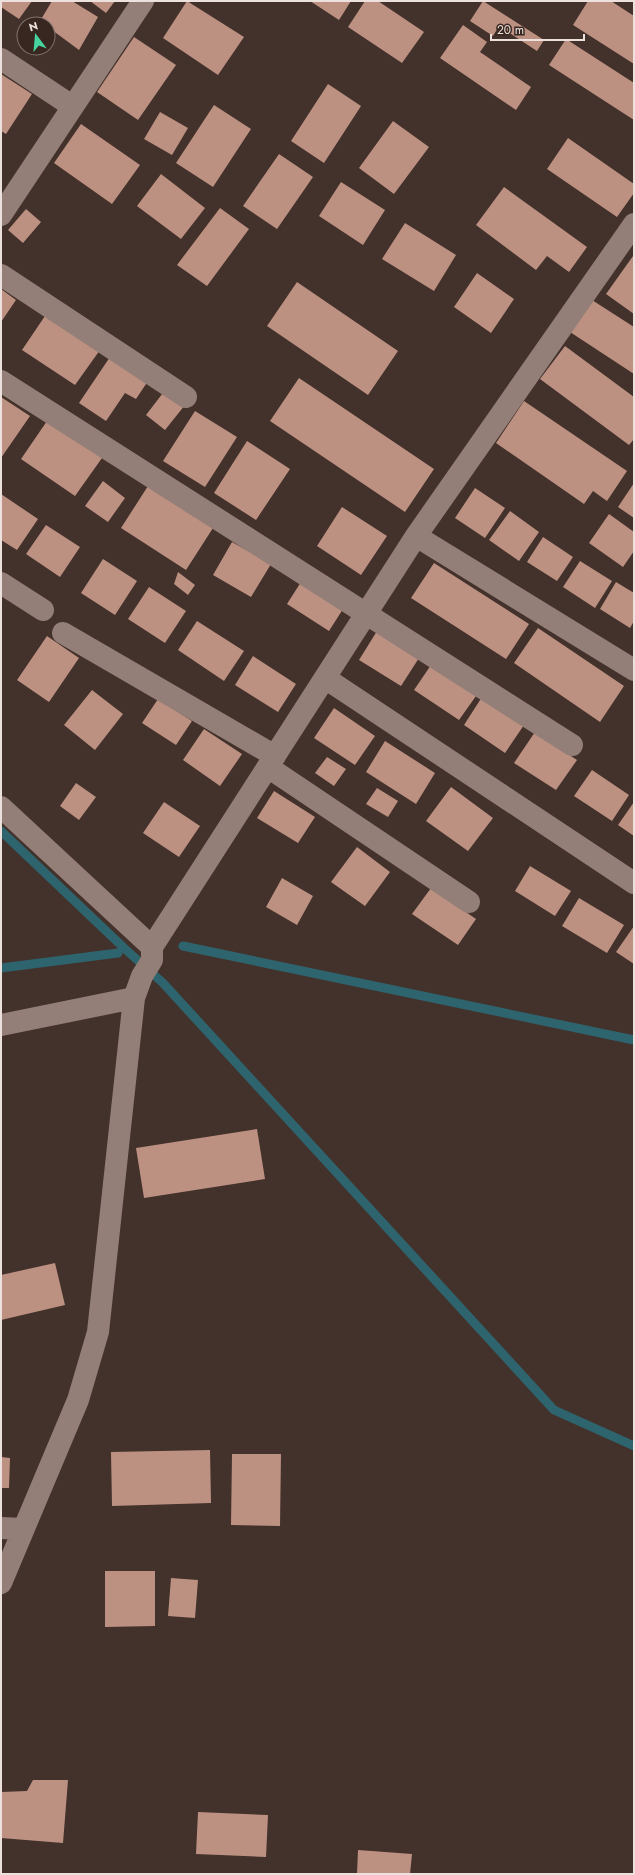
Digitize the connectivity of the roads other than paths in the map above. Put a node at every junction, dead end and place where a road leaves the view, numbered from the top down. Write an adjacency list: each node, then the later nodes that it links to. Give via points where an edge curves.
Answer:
1 (143, 1): 3 (street)
2 (1, 60): 3 (street)
3 (72, 106): 4 (street)
4 (1, 215)
5 (633, 227): 9 (street)
6 (1, 275): 8 (street)
7 (1, 381): 12 (street)
8 (186, 397)
9 (416, 536): 12 (street); 14 (street)
10 (1, 583): 11 (street)
11 (43, 610)
12 (366, 614): 15 (street); 16 (street)
13 (63, 633): 17 (street)
14 (634, 670)
15 (325, 678): 17 (street); 19 (street)
16 (572, 745)
17 (271, 762): 20 (street); 21 (street)
18 (1, 807): 21 (street)
19 (634, 883)
20 (469, 902)
21 (149, 961): 22 (street)
22 (134, 998): 23 (street); 25 (street, via 98,1332 78,1400)
23 (1, 1025)
24 (1, 1528): 25 (street)
25 (23, 1529): 26 (street)
26 (1, 1583)

